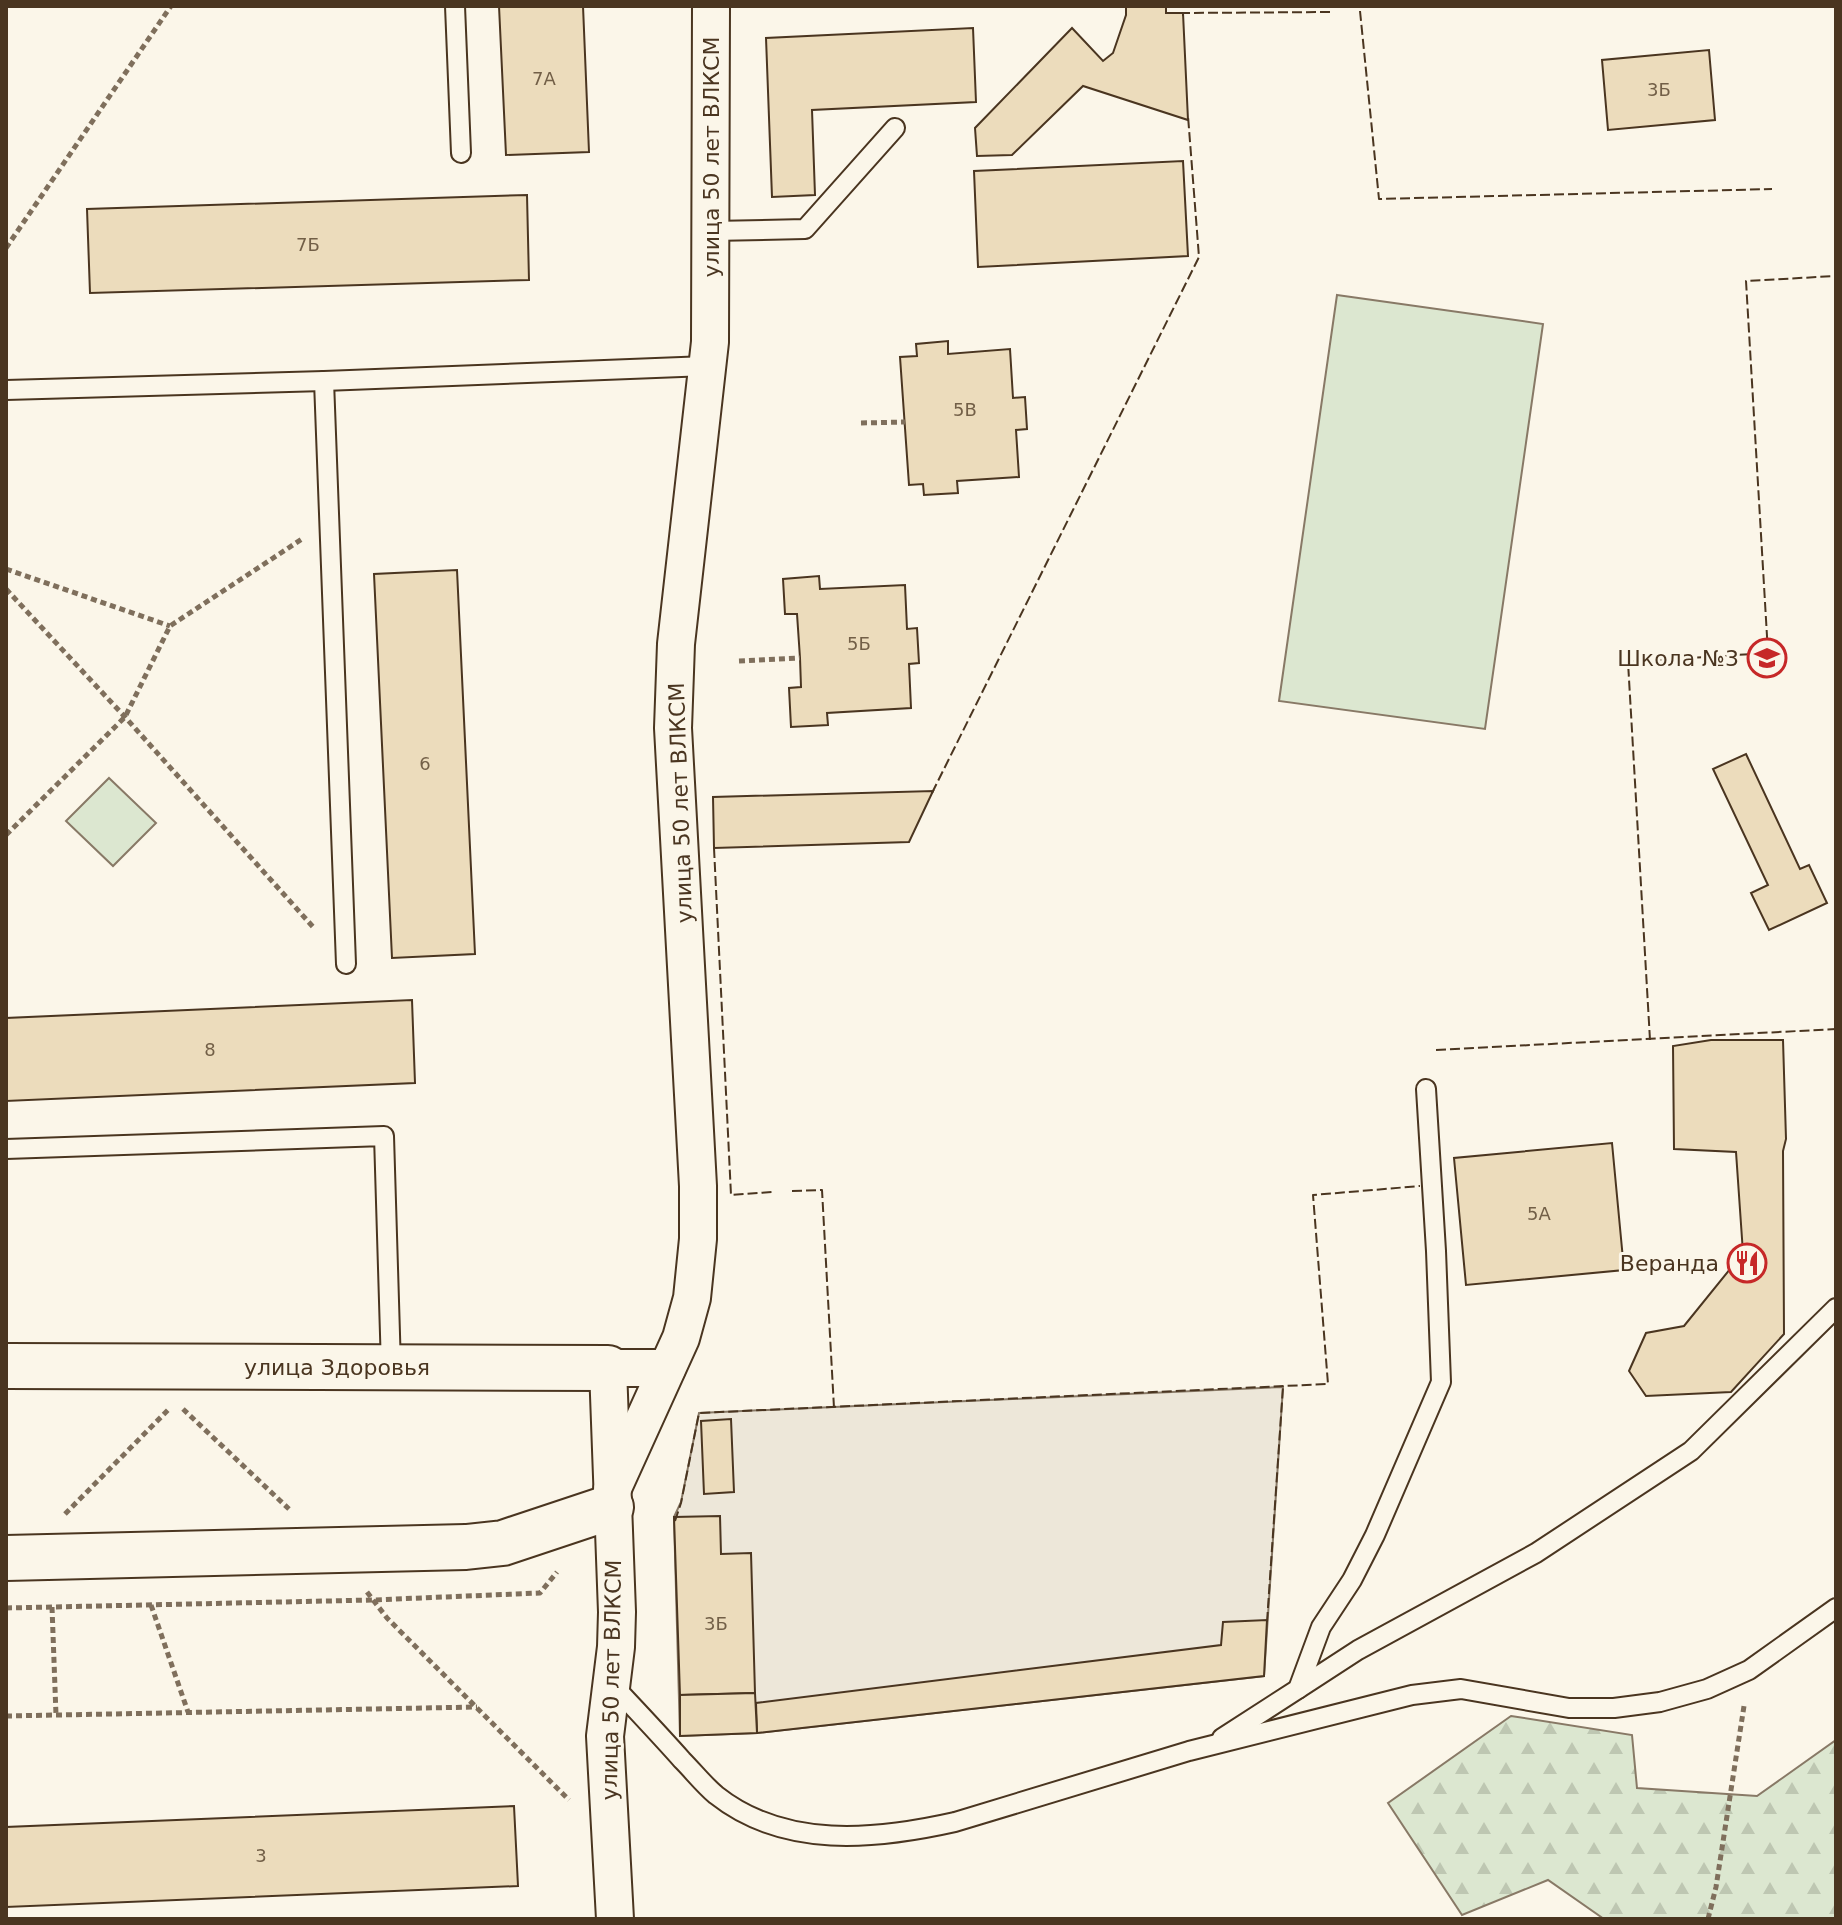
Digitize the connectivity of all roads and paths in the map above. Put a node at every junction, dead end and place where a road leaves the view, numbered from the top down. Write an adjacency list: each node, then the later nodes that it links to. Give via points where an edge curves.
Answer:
1 (171, 6): 7 (path)
2 (455, 6): 5 (lane)
3 (711, 6): 6 (street, улица 50 лет ВЛКСМ)
4 (895, 128): 6 (lane, via 805,229)
5 (461, 153)
6 (712, 231): 8 (street, улица 50 лет ВЛКСМ)
7 (6, 248)
8 (707, 366): 9 (lane); 28 (street, улица 50 лет ВЛКСМ, via 676,644 673,728 698,1239 692,1298)
9 (324, 381): 10 (lane); 13 (lane)
10 (6, 390)
11 (905, 422): 12 (path)
12 (861, 423)
13 (329, 521): 16 (path); 21 (lane)
14 (6, 569): 16 (path)
15 (6, 589): 19 (path)
16 (170, 626): 19 (path)
17 (800, 658): 18 (path)
18 (739, 661)
19 (125, 717): 20 (path); 21 (path)
20 (6, 835)
21 (346, 964)
22 (1426, 1089): 37 (lane, via 1441,1382 1375,1535 1321,1627)
23 (6, 1149): 26 (lane, via 384,1136)
24 (1836, 1308): 37 (lane, via 1691,1451 1536,1553 1358,1650)
25 (6, 1366): 26 (street, улица Здоровья)
26 (391, 1367): 27 (street, улица Здоровья)
27 (608, 1368): 28 (street, улица Здоровья); 29 (street, улица 50 лет ВЛКСМ)
28 (667, 1368): 29 (street, улица 50 лет ВЛКСМ)
29 (612, 1498): 30 (street, via 503,1543); 36 (street, улица 50 лет ВЛКСМ, via 617,1612)
30 (332, 1550): 31 (street); 31 (path, via 176,1402); 38 (path, via 387,1618)
31 (14, 1558)
32 (151, 1605): 39 (path)
33 (52, 1607): 40 (path)
34 (1836, 1608): 35 (lane)
35 (1749, 1670): 42 (lane, via 1707,1689 1614,1708 1569,1708 1461,1689 1412,1695); 45 (path)
36 (612, 1684): 42 (lane, via 715,1794 754,1820 832,1837 955,1822); 43 (street, улица 50 лет ВЛКСМ, via 605,1736)
37 (1298, 1689): 42 (lane)
38 (477, 1707): 39 (path); 43 (path)
39 (188, 1712): 40 (path)
40 (56, 1715): 41 (path)
41 (6, 1716)
42 (1210, 1747)
43 (610, 1841): 44 (street, улица 50 лет ВЛКСМ)
44 (615, 1919)
45 (1708, 1919)

